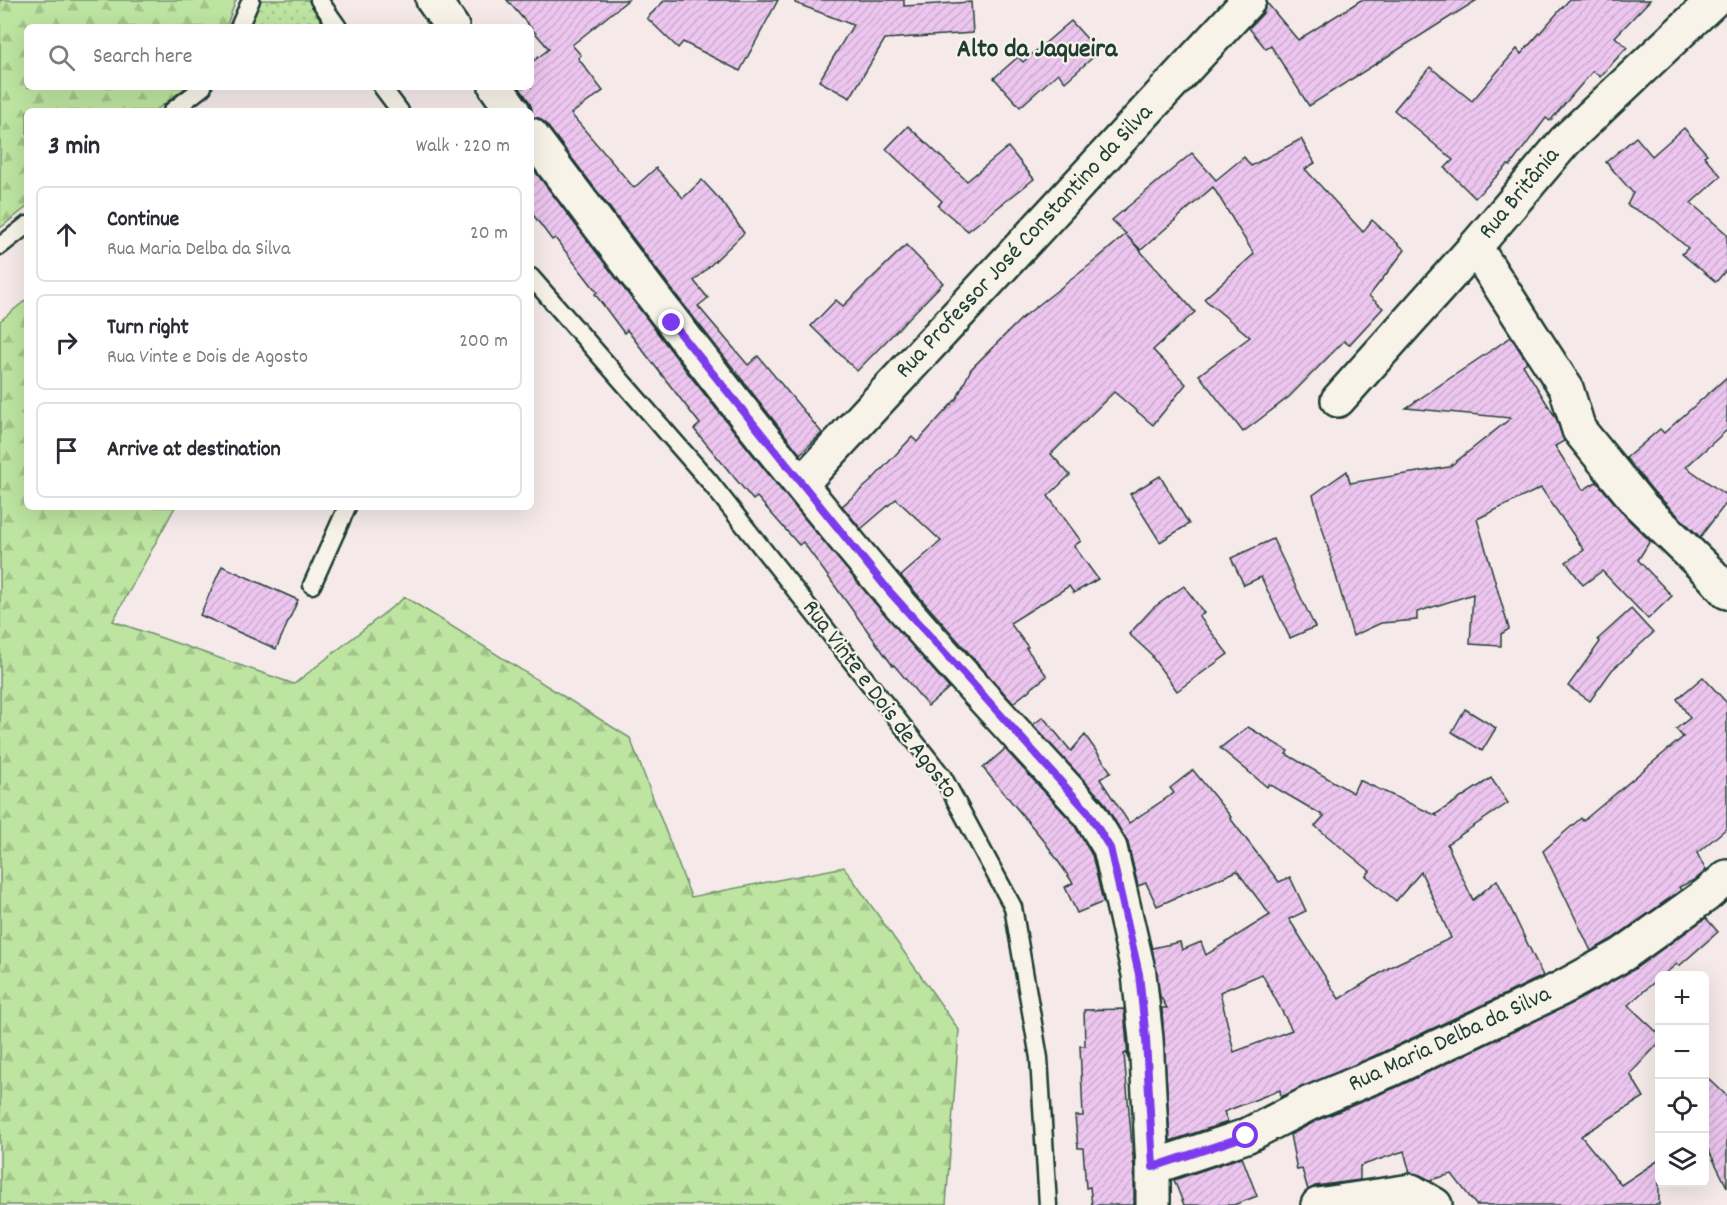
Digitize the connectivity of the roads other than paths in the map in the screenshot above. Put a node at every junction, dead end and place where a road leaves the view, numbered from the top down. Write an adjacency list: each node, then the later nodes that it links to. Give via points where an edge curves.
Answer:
1 (251, 0): 6 (lane)
2 (319, 0): 7 (lane)
3 (433, 0): 8 (street)
4 (1249, 0): 21 (street, Rua Professor José Constantino da Silva)
5 (1714, 0): 18 (street, Rua Britânia, via 1565,141)
6 (240, 24)
7 (336, 24)
8 (450, 24)
9 (199, 90): 12 (lane)
10 (384, 90): 13 (lane)
11 (498, 90): 14 (street)
12 (176, 108)
13 (398, 108)
14 (511, 108)
15 (534, 139): 21 (street, via 672,323)
16 (24, 227): 17 (lane)
17 (0, 246)
18 (1475, 247): 20 (street, Rua Britânia); 23 (street, via 1566,388 1579,430 1640,505)
19 (534, 281): 27 (lane, Rua Vinte e Dois de Agosto, via 709,481 943,777 1013,907 1038,1058)
20 (1338, 400)
21 (801, 484): 26 (street, via 889,591 1088,812 1110,848 1139,974)
22 (346, 510): 24 (lane)
23 (1721, 573)
24 (312, 585)
25 (1727, 877): 26 (street, Rua Maria Delba da Silva, via 1622,955 1560,989 1246,1136)
26 (1153, 1167): 28 (street)
27 (1048, 1205)
28 (1153, 1205)
29 (1318, 1205): 30 (street, via 1411,1191)
30 (1435, 1205)

